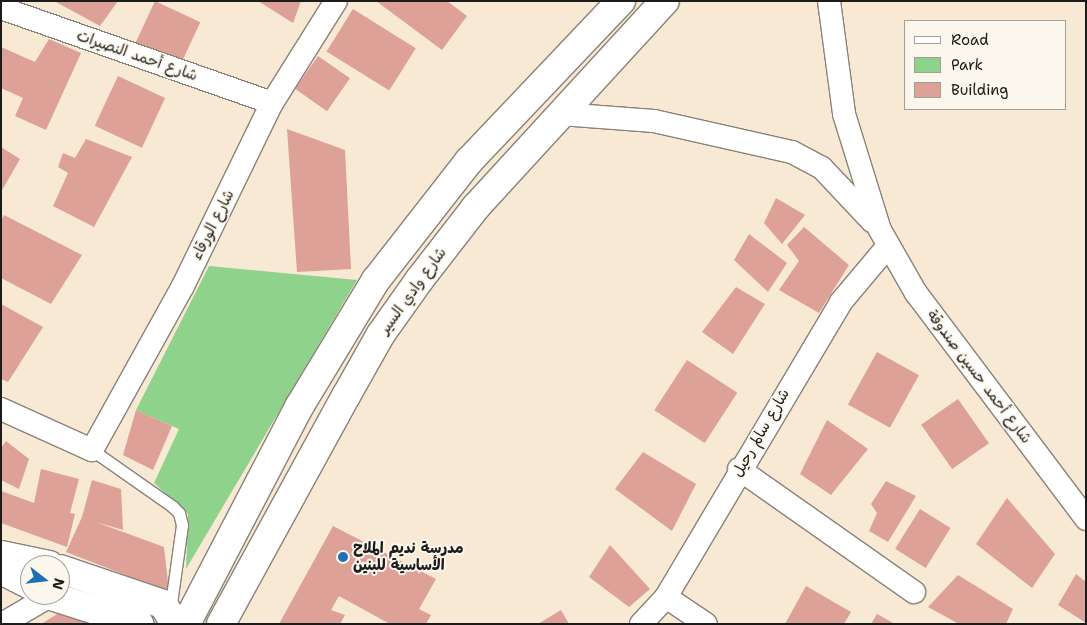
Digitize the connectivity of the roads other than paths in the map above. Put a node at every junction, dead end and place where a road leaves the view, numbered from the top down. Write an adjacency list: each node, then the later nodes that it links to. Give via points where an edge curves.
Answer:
1 (336, 1): 6 (street, شارع الورقاء)
2 (665, 1): 7 (main road, شارع وادي السير)
3 (829, 1): 8 (street, شارع أحمد حسين صندوقة, via 844,114)
4 (612, 7): 23 (main road, via 468,161 376,280 313,382)
5 (1, 8): 6 (street, شارع أحمد النصيرات)
6 (272, 103): 10 (street, شارع الورقاء, via 182,286)
7 (561, 114): 8 (street, شارع أحمد حسين صندوقة, via 654,121 792,152 822,168); 15 (main road, شارع وادي السير, via 475,208 382,334)
8 (884, 238): 11 (street, شارع سالم رحيل, via 840,302); 12 (street, شارع أحمد حسين صندوقة, via 916,293)
9 (1, 409): 10 (street)
10 (92, 450): 23 (lane, via 179,513 182,525)
11 (739, 469): 19 (street); 20 (street, شارع سالم رحيل)
12 (1086, 519)
13 (1, 555): 14 (main road)
14 (20, 559)
15 (254, 567): 26 (main road, شارع وادي السير); 27 (main road)
16 (1, 570): 18 (main road)
17 (70, 571): 23 (main road, via 154,600)
18 (20, 580)
19 (914, 592)
20 (666, 597): 28 (street, شارع سالم رحيل); 29 (street)
21 (70, 601): 25 (main road)
22 (26, 605): 24 (street)
23 (177, 620)
24 (2, 624)
25 (139, 624)
26 (222, 624)
27 (245, 624)
28 (641, 624)
29 (706, 624)

